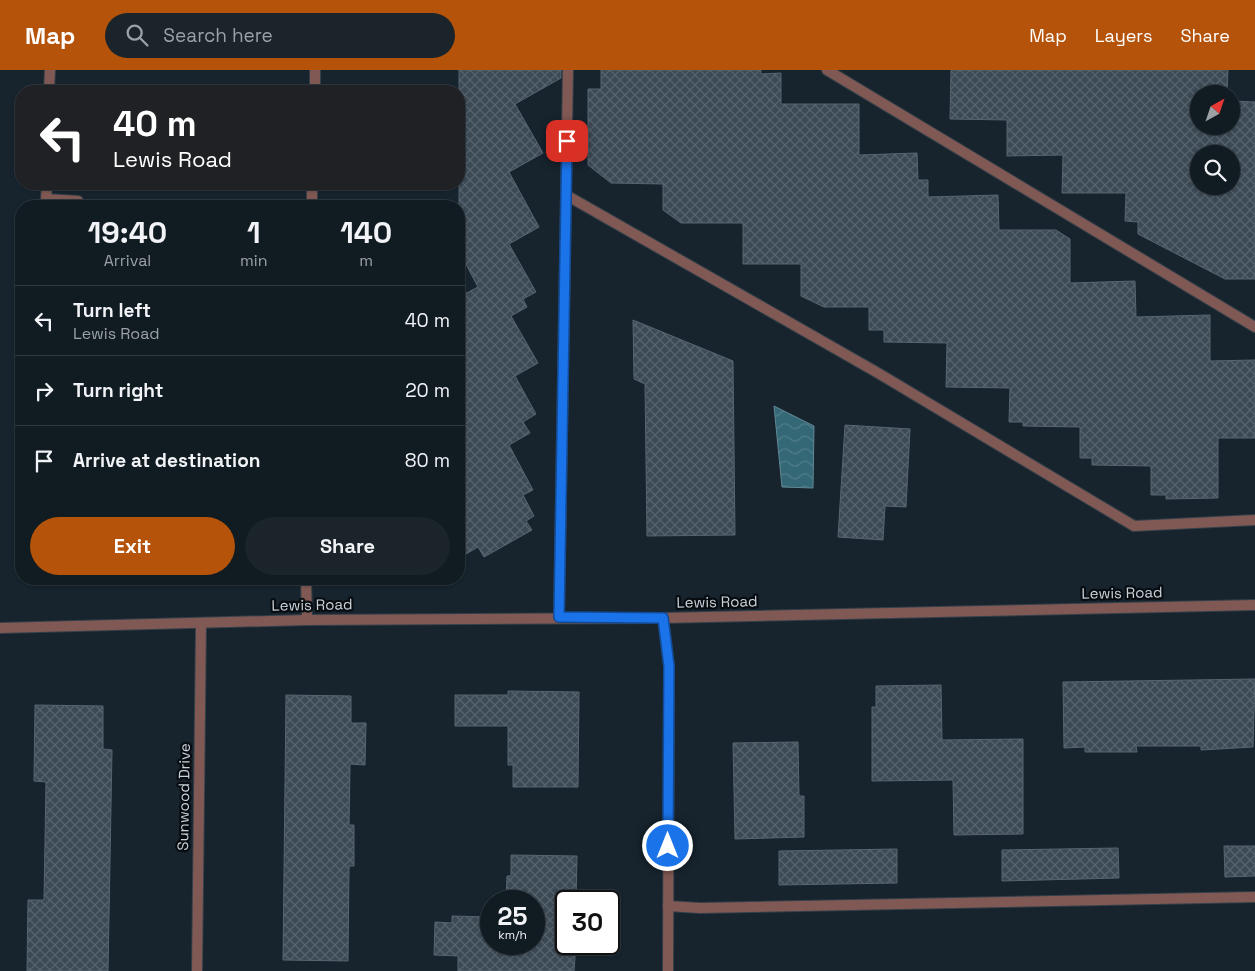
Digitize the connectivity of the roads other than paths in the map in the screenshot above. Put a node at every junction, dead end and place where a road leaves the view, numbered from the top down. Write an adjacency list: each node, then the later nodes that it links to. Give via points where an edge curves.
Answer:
1 (50, 70): 5 (street)
2 (315, 70): 6 (street)
3 (568, 70): 8 (street)
4 (827, 70): 10 (street)
5 (49, 85)
6 (315, 85)
7 (47, 190): 9 (street, via 46,199)
8 (566, 195): 11 (street, via 878,373 1134,526); 14 (street)
9 (62, 200)
10 (1255, 327)
11 (1255, 520)
12 (306, 585): 16 (street)
13 (1255, 605): 15 (street, Lewis Road)
14 (559, 617): 15 (street, Lewis Road); 16 (street, Lewis Road)
15 (663, 618): 20 (street, via 669,666)
16 (307, 620): 17 (street, Lewis Road)
17 (201, 624): 18 (street, Lewis Road); 21 (street, Sunwood Drive)
18 (0, 628)
19 (1255, 897): 20 (street)
20 (668, 906): 22 (street)
21 (197, 971)
22 (668, 971)

